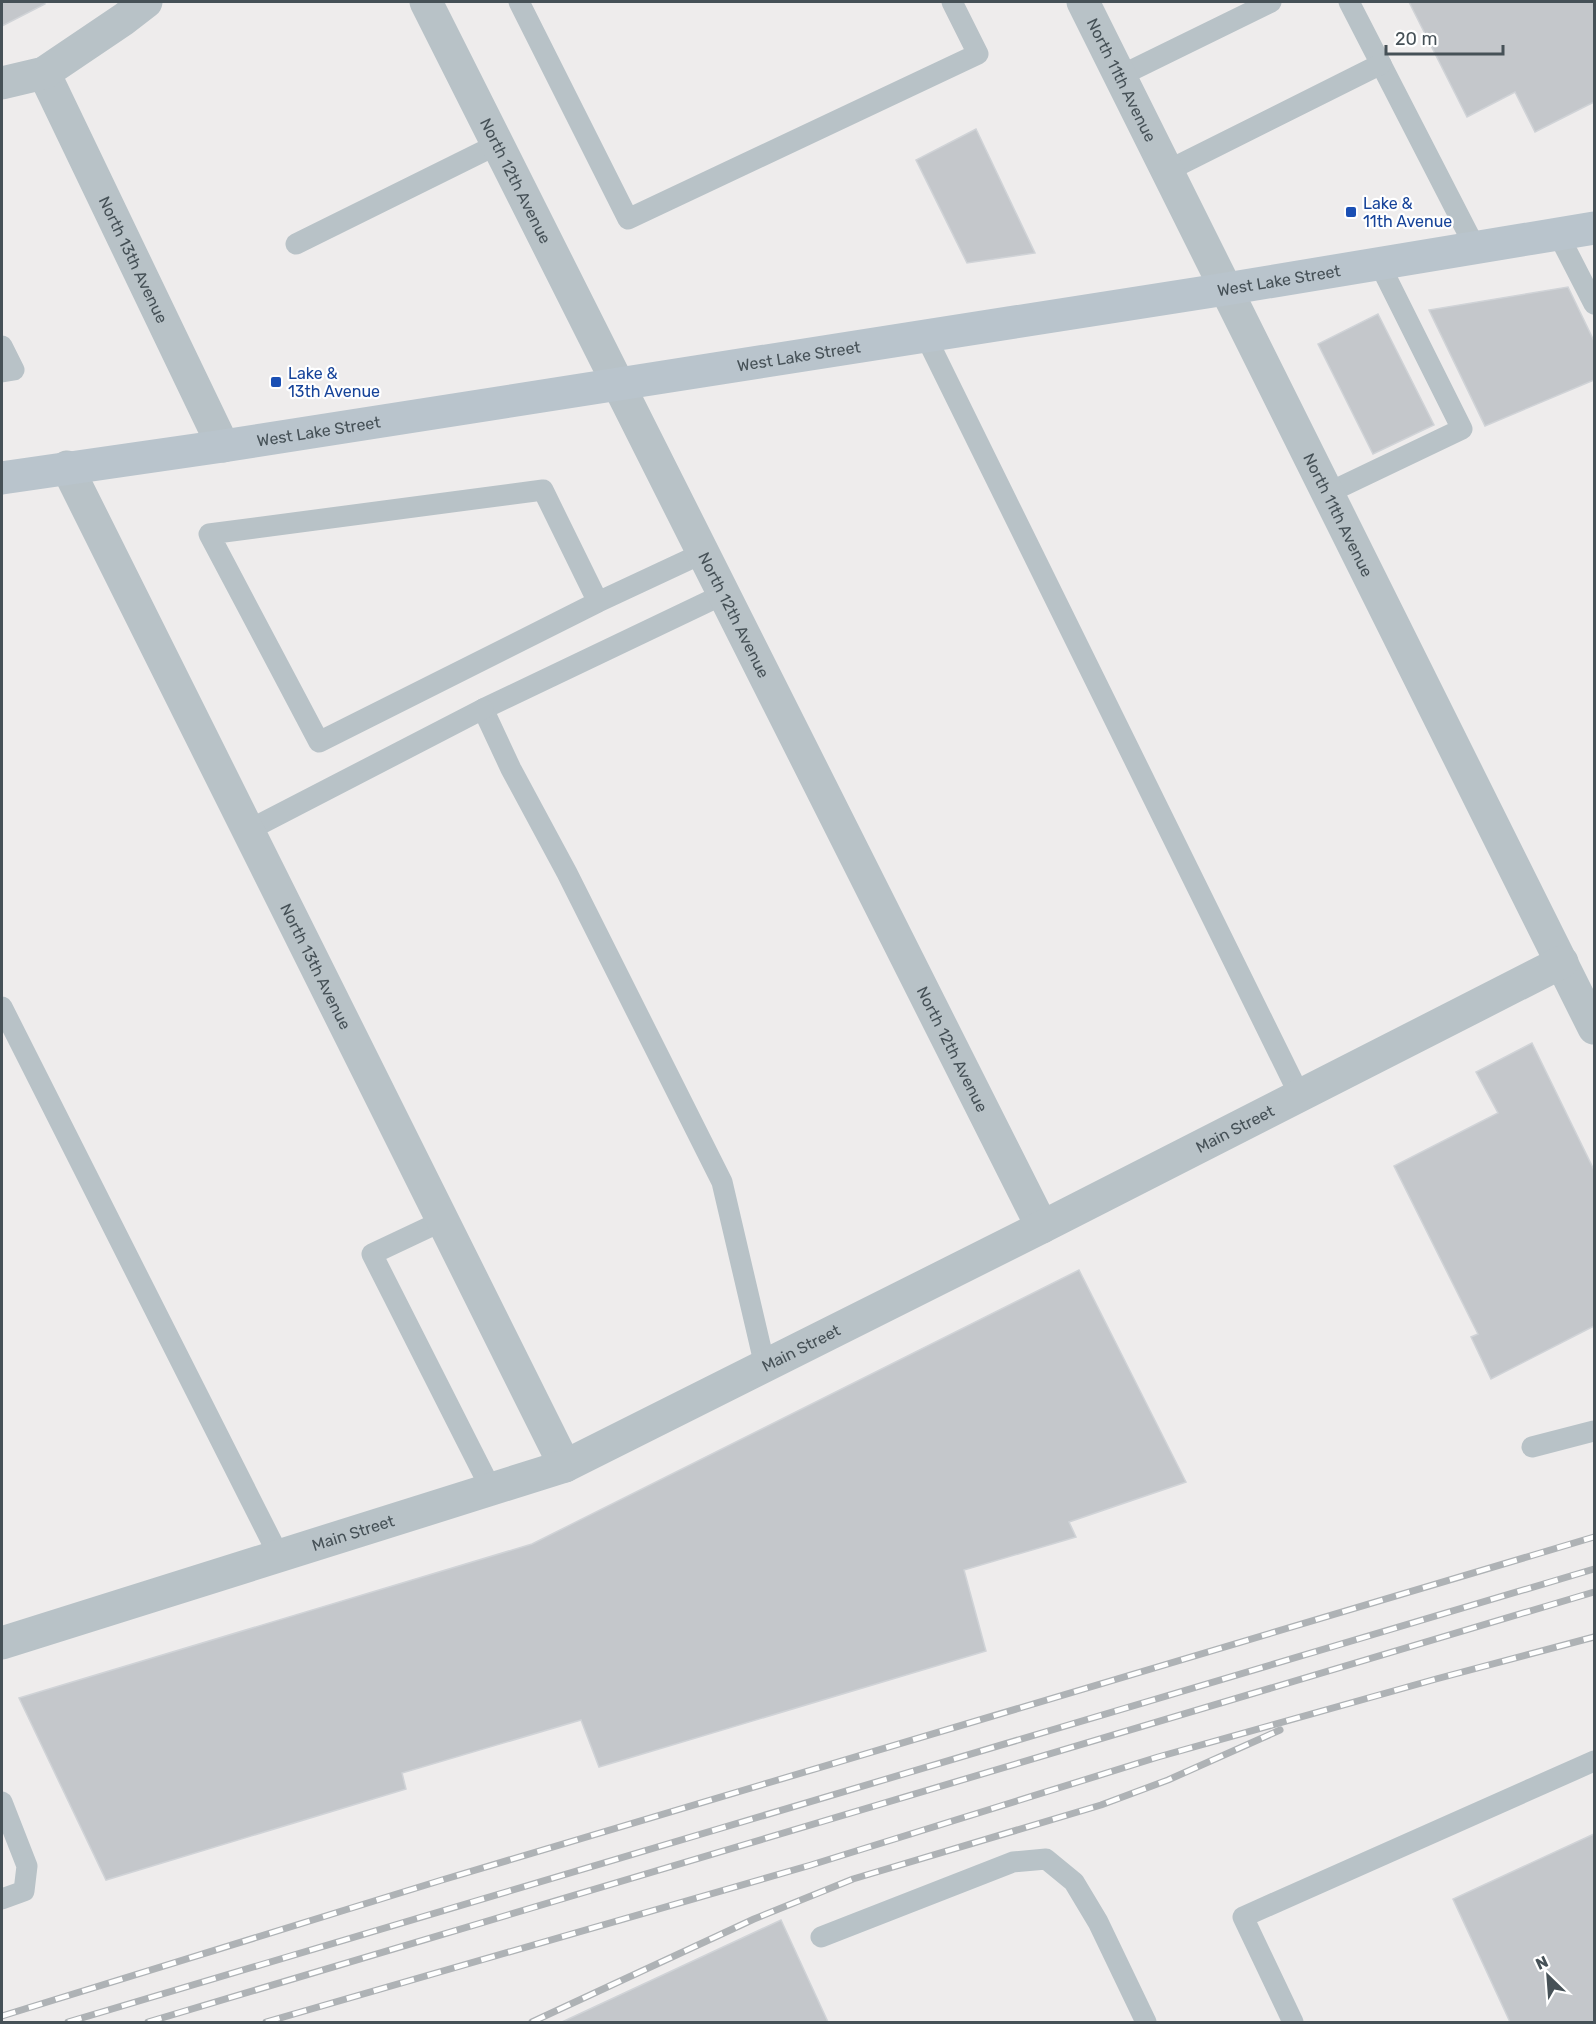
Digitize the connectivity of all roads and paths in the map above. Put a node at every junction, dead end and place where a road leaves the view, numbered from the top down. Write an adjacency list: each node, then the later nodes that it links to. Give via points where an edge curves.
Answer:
1 (146, 2): 9 (street)
2 (426, 2): 12 (street, North 12th Avenue)
3 (519, 2): 4 (lane, via 628,219 978,54)
4 (952, 2)
5 (1083, 2): 10 (street, North 11th Avenue)
6 (1271, 2): 10 (lane)
7 (1349, 2): 8 (lane)
8 (1381, 64): 13 (lane); 17 (lane)
9 (44, 73): 11 (street); 25 (street, North 13th Avenue)
10 (1120, 76): 13 (street, North 11th Avenue)
11 (2, 83)
12 (498, 144): 16 (lane); 24 (street, North 12th Avenue)
13 (1167, 171): 19 (street, North 11th Avenue)
14 (1594, 228): 15 (main road, West Lake Street)
15 (1558, 234): 17 (main road, West Lake Street); 20 (lane)
16 (296, 244)
17 (1474, 247): 18 (main road, West Lake Street)
18 (1379, 264): 19 (main road, West Lake Street); 28 (lane, via 1462,429)
19 (1226, 289): 21 (main road, West Lake Street); 28 (street, North 11th Avenue)
20 (1594, 304)
21 (925, 335): 24 (main road, West Lake Street); 37 (lane)
22 (2, 346): 23 (lane, via 14,370)
23 (2, 372)
24 (619, 385): 25 (main road, West Lake Street); 29 (street, North 12th Avenue)
25 (223, 446): 26 (main road, West Lake Street)
26 (67, 467): 27 (main road, West Lake Street); 33 (street, North 13th Avenue)
27 (2, 478)
28 (1328, 493): 34 (street, North 11th Avenue)
29 (703, 553): 30 (street, North 12th Avenue); 31 (lane)
30 (724, 594): 32 (lane); 39 (street, North 12th Avenue)
31 (598, 603): 31 (lane, via 543,490 209,534 319,742)
32 (483, 709): 33 (lane); 40 (lane, via 722,1182)
33 (247, 831): 38 (street, North 13th Avenue)
34 (1562, 962): 36 (street, North 11th Avenue); 37 (street, Main Street)
35 (2, 1007): 45 (lane)
36 (1594, 1028)
37 (1300, 1096): 39 (street, Main Street)
38 (442, 1221): 43 (street, North 13th Avenue); 44 (lane, via 372,1254)
39 (1042, 1227): 40 (street, Main Street)
40 (765, 1366): 43 (street, Main Street)
41 (1594, 1431): 42 (lane)
42 (1532, 1447)
43 (565, 1466): 44 (street, Main Street)
44 (491, 1489): 45 (street, Main Street)
45 (279, 1556): 46 (street, Main Street)
46 (2, 1643)
47 (1594, 1761): 52 (lane, via 1243,1917)
48 (2, 1802): 49 (lane, via 27,1866 24,1891)
49 (2, 1899)
50 (821, 1937): 51 (lane, via 1013,1862 1046,1859 1074,1882 1098,1922)
51 (1146, 2022)
52 (1293, 2022)

